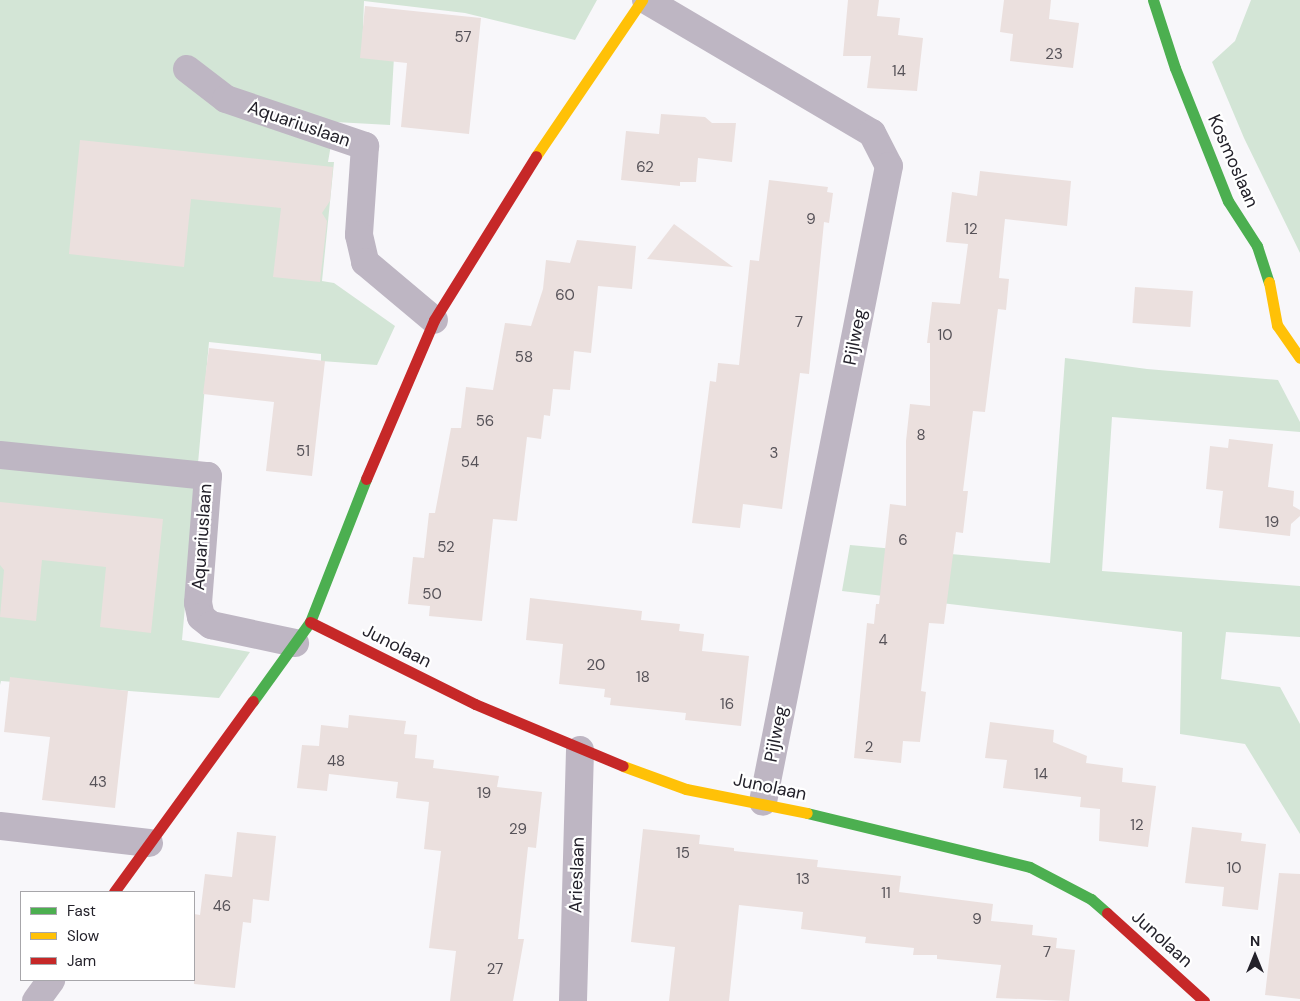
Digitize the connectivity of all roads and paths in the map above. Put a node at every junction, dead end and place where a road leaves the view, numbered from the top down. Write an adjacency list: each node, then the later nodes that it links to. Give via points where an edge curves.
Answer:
1 (642, 0): 5 (street, via 532,162)
2 (646, 0): 11 (street, Pijlweg, via 872,133 888,166)
3 (1153, 0): 6 (street, Kosmoslaan, via 1175,68 1228,200 1257,246 1269,282 1277,325)
4 (187, 69): 5 (street, Aquariuslaan, via 226,99 365,146 359,235 365,262)
5 (434, 320): 8 (street, via 360,492)
6 (1300, 358)
7 (0, 455): 9 (street, Aquariuslaan, via 208,476 198,603 201,617 211,625)
8 (310, 622): 9 (street); 10 (street, Junolaan, via 475,704)
9 (295, 643): 13 (street)
10 (580, 750): 11 (street, Junolaan, via 686,789); 17 (street, Arieslaan)
11 (763, 802): 18 (street, Junolaan, via 1030,867 1091,899)
12 (0, 826): 13 (street)
13 (149, 843): 14 (street)
14 (115, 891)
15 (51, 981): 16 (street)
16 (36, 1001)
17 (573, 1001)
18 (1204, 1001)

